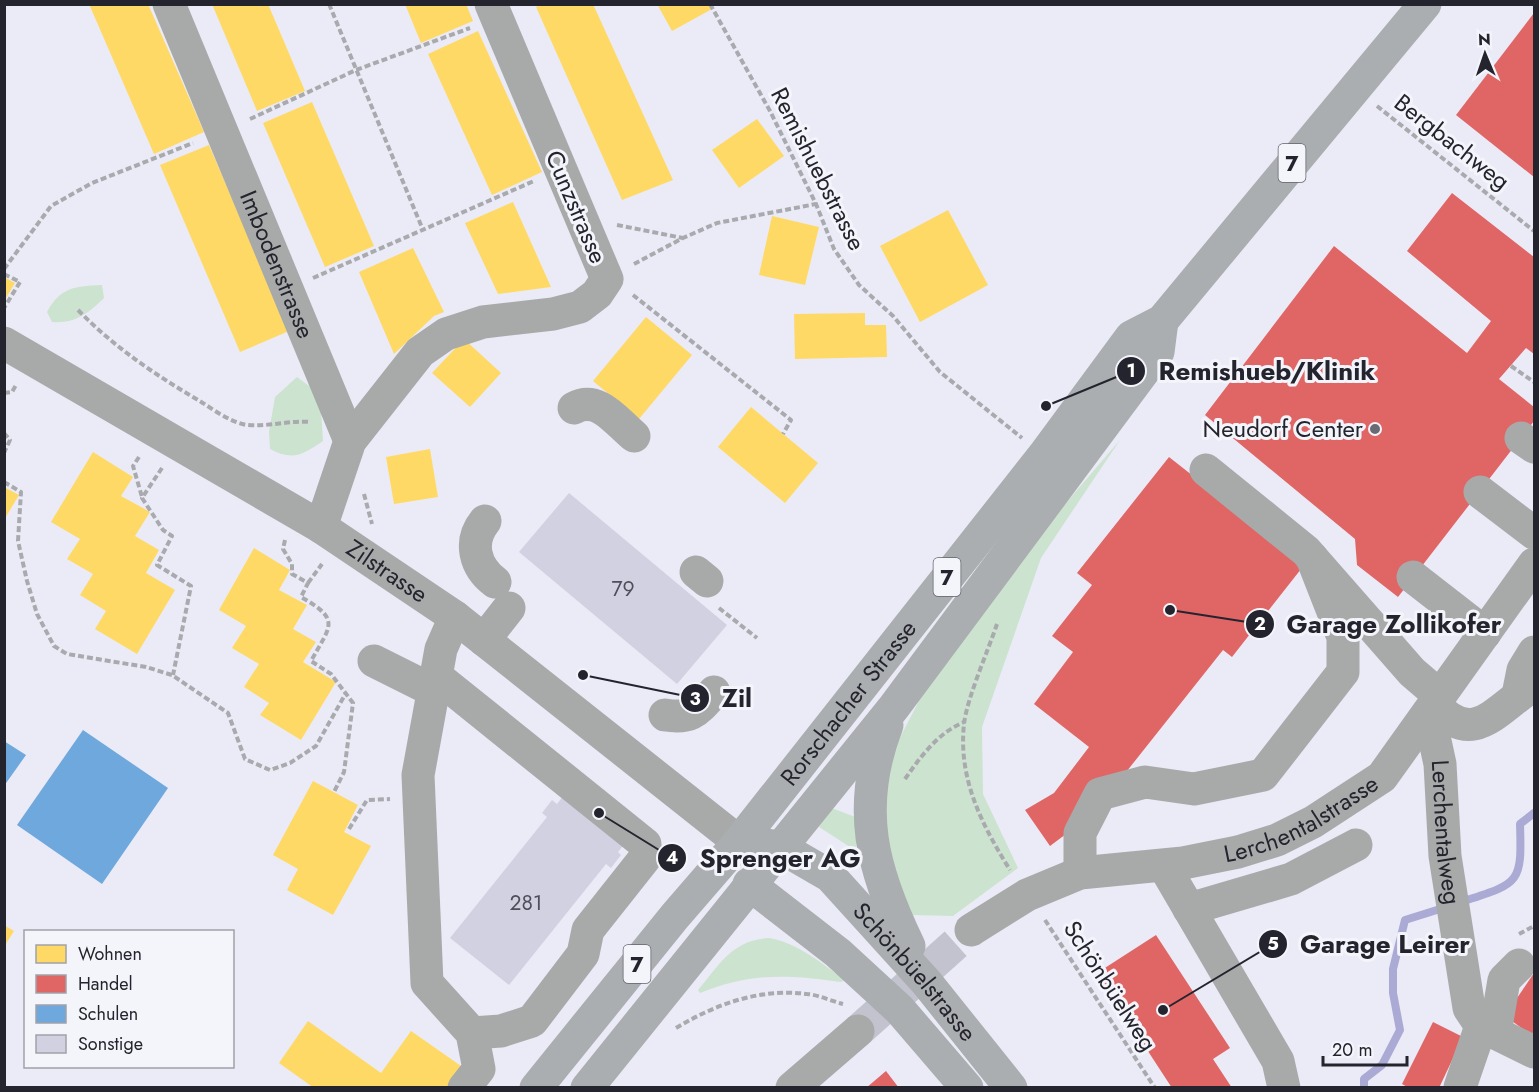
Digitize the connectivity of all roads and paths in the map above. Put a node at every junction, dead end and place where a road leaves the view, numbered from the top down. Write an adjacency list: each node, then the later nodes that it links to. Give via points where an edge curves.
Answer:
1 (169, 4): 8 (street, Imbodenstrasse)
2 (329, 4): 6 (path)
3 (710, 4): 10 (path, Remishuebstrasse)
4 (1425, 4): 20 (main road, Rorschacher Strasse / 7)
5 (494, 11): 6 (path); 9 (street, Cunzstrasse)
6 (356, 70): 8 (path); 12 (path)
7 (1374, 104): 13 (path, Bergbachweg)
8 (221, 132): 15 (path, via 92,183 51,206); 17 (street, Imbodenstrasse)
9 (560, 169): 11 (street, Cunzstrasse); 12 (path)
10 (816, 204): 14 (path, via 717,223); 33 (path, Remishuebstrasse, via 834,249 859,285 893,316 940,372)
11 (580, 218): 14 (path); 16 (street, Cunzstrasse)
12 (423, 230): 17 (path)
13 (1534, 231)
14 (683, 238): 16 (path)
15 (4, 272): 18 (path, via 20,282)
16 (607, 279): 28 (street, Cunzstrasse, via 597,294 580,307 483,322 446,334 420,352); 29 (path, via 627,290 791,420)
17 (289, 288): 28 (street, Imbodenstrasse)
18 (4, 308)
19 (78, 310): 28 (path, via 126,355 221,415 245,424 270,425 291,420)
20 (1162, 321): 33 (main road, Rorschacher Strasse / 7, via 1131,337); 61 (main road, Rorschacher Strasse / 7, via 1158,351)
21 (4, 343): 40 (street, Zilstrasse)
22 (1511, 366): 24 (path)
23 (20, 380): 25 (path, via 12,392)
24 (1534, 382)
25 (4, 393)
26 (574, 408): 30 (street, via 585,402 596,404)
27 (4, 433): 32 (path, via 10,440)
28 (347, 433): 40 (street)
29 (783, 434)
30 (634, 436)
31 (142, 451): 38 (path, via 133,466)
32 (4, 453)
33 (1044, 455): 69 (main road, Rorschacher Strasse / 7)
34 (165, 464): 38 (path)
35 (1206, 470): 43 (street)
36 (4, 482): 56 (path, via 21,492 18,541 37,614 54,646 67,654)
37 (1479, 492): 41 (street)
38 (142, 498): 56 (path, via 172,536 157,565 191,586)
39 (485, 521): 53 (street, via 474,548 477,562 502,595)
40 (321, 527): 50 (street, Zilstrasse)
41 (1534, 533)
42 (287, 535): 47 (path, via 283,549 292,564 292,573)
43 (1312, 558): 62 (street, via 1412,672); 73 (street, via 1343,637 1343,672 1263,775 1194,789 1145,782 1100,794 1080,833)
44 (1534, 564): 51 (street, Lerchentalstrasse)
45 (320, 566): 47 (path)
46 (1413, 577): 51 (street)
47 (308, 583): 60 (path, via 301,597 321,608 329,629 310,661 332,674)
48 (706, 586): 52 (path)
49 (1000, 614): 64 (path)
50 (455, 617): 53 (street, Zilstrasse); 57 (street, via 441,649)
51 (1485, 633): 62 (street, Lerchentalstrasse)
52 (757, 638)
53 (484, 640): 69 (street, Zilstrasse)
54 (1534, 652): 58 (street, via 1523,670)
55 (374, 661): 57 (street)
56 (173, 675): 60 (path, via 228,713 245,759 270,770 290,763 316,746)
57 (435, 683): 84 (street, via 418,775 427,983); 84 (street, via 645,844 645,858 588,930 583,954 532,1021 501,1031)
58 (1526, 690): 62 (street, via 1474,725 1458,724)
59 (714, 692): 63 (street, via 696,712 682,718)
60 (346, 693): 66 (path, via 353,703 345,772)
61 (894, 707): 71 (main road, Rorschacher Strasse / 7); 80 (main road, via 876,752 869,811 874,858 889,905)
62 (1432, 708): 72 (street, Lerchentalstrasse, via 1382,777 1313,822 1277,840 1238,852); 82 (street, Lerchentalweg, via 1450,889 1469,1008)
63 (665, 715)
64 (964, 723): 65 (path, via 949,729 921,756); 74 (path, via 963,756 968,786 984,829)
65 (902, 783)
66 (334, 792)
67 (380, 799): 68 (path, via 368,800)
68 (349, 829)
69 (739, 842): 71 (main road); 75 (main road); 88 (main road, Rorschacher Strasse / 7)
70 (1356, 845): 76 (street, via 1291,879)
71 (780, 847): 75 (main road, Rorschacher Strasse / 7); 80 (main road, Schönbüelstrasse, via 830,876)
72 (1164, 866): 73 (street, Lerchentalstrasse); 76 (street)
73 (1080, 873): 78 (street, Lerchentalstrasse, via 1027,895)
74 (1013, 874)
75 (749, 884): 89 (main road, Rorschacher Strasse / 7); 91 (main road, Schönbüelstrasse, via 838,953 900,1010)
76 (1189, 909): 94 (street, via 1278,1061)
77 (1044, 918): 93 (path, Schönbüelweg)
78 (971, 930)
79 (1519, 964): 82 (street, via 1504,980)
80 (927, 983): 92 (main road, Schönbüelstrasse)
81 (854, 1019): 83 (path, via 808,994 759,993 706,1010); 90 (street)
82 (1488, 1029): 85 (street); 86 (street)
83 (671, 1031)
84 (472, 1033): 87 (street, via 478,1069)
85 (1534, 1052)
86 (1460, 1087)
87 (465, 1088)
88 (536, 1088)
89 (587, 1088)
90 (792, 1088)
91 (967, 1088)
92 (1011, 1088)
93 (1155, 1088)
94 (1284, 1088)

